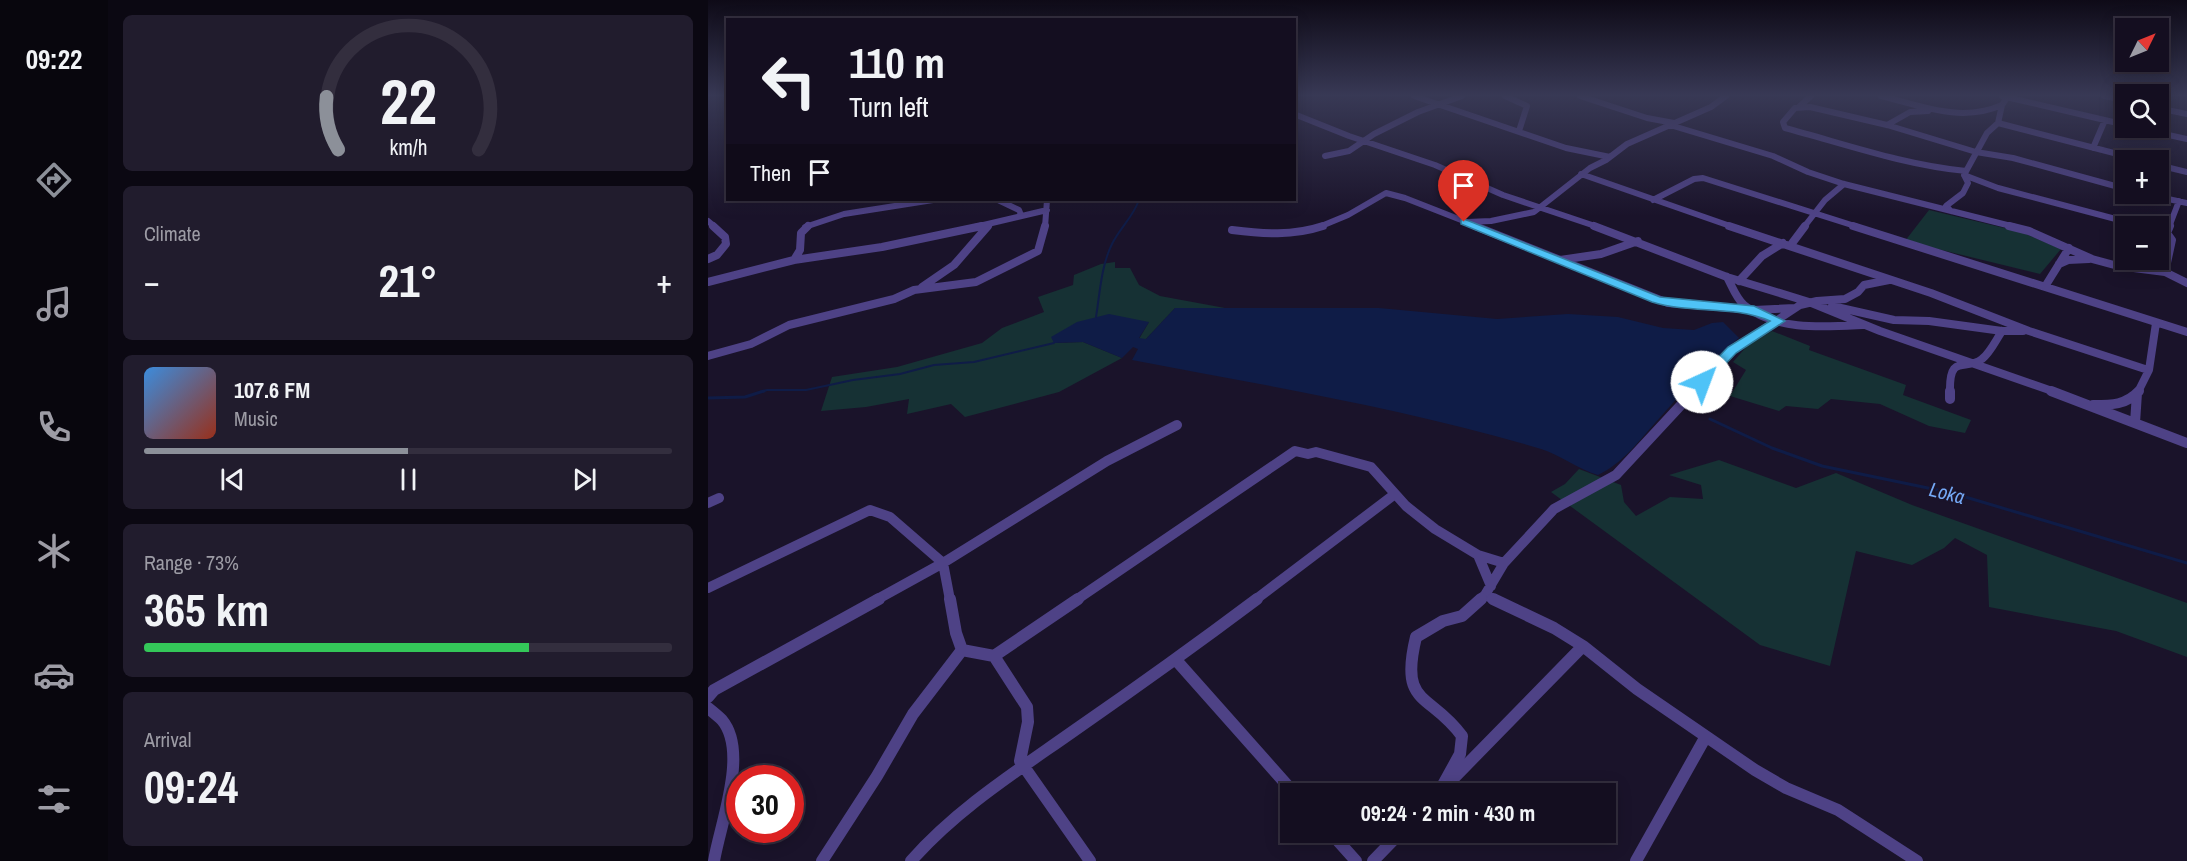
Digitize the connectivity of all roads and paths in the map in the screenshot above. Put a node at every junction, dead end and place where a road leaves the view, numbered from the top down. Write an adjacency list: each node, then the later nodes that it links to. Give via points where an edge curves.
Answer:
1 (1353, 136): 11 (street)
2 (1372, 136): 11 (street)
3 (1533, 136): 17 (street)
4 (1643, 136): 17 (street)
5 (1710, 136): 23 (street)
6 (1820, 136): 21 (street)
7 (1926, 136): 14 (street)
8 (1985, 136): 12 (street)
9 (2048, 136): 13 (street)
10 (2098, 136): 13 (street)
11 (1366, 141): 16 (street, via 1344,153); 33 (street)
12 (1982, 142): 14 (street); 18 (street)
13 (2093, 148): 15 (street)
14 (1976, 152): 18 (street); 21 (street)
15 (2115, 154)
16 (1325, 156)
17 (1610, 157): 22 (street)
18 (2013, 158): 24 (street)
19 (2169, 168): 20 (street)
20 (2187, 172)
21 (1965, 173): 36 (street, via 1968,183 1963,193 1946,206); 39 (street, via 1998,188)
22 (1581, 174): 26 (street); 33 (street)
23 (1844, 184): 36 (street); 37 (street)
24 (2115, 186)
25 (2169, 199): 31 (street)
26 (1653, 200): 37 (street, via 1703,178); 47 (street)
27 (876, 201): 35 (street, via 878,205)
28 (927, 201): 35 (street)
29 (1000, 201): 38 (street, via 1019,210)
30 (1047, 201): 34 (street)
31 (2179, 201): 32 (street); 43 (street)
32 (2187, 203)
33 (1540, 208): 41 (street, via 1524,215); 46 (street)
34 (1047, 210): 38 (street); 62 (street, via 1044,233 1038,251 1032,256 976,282)
35 (866, 211): 52 (street, via 832,217 804,228)
36 (1952, 211): 48 (street, via 2028,231)
37 (1814, 213): 47 (street); 61 (street)
38 (1021, 215): 42 (street)
39 (2115, 219)
40 (708, 221): 50 (street, via 725,237 726,244)
41 (1464, 222): 44 (street, via 1386,194 1311,230 1280,234); 53 (street)
42 (991, 224): 52 (street, via 882,247); 62 (street, via 956,264)
43 (2169, 228)
44 (1232, 230)
45 (2169, 236): 49 (street)
46 (1638, 241): 53 (street, via 1601,254); 56 (street)
47 (1787, 244): 57 (street); 58 (street, via 1762,256)
48 (2069, 248): 51 (street); 54 (street)
49 (2169, 254)
50 (708, 259)
51 (2092, 259): 54 (street, via 2068,260); 55 (street)
52 (794, 260): 59 (street)
53 (1558, 261): 65 (street, via 1668,303)
54 (2058, 265): 61 (street)
55 (2165, 272): 60 (street)
56 (1727, 277): 58 (street); 65 (street, via 1741,301)
57 (1889, 280): 63 (street, via 1864,285 1846,300); 71 (street)
58 (1739, 281): 63 (street)
59 (708, 282)
60 (2187, 283)
61 (2046, 285): 68 (street)
62 (914, 290): 73 (street, via 894,299 789,325 752,344)
63 (1809, 302): 64 (street); 66 (street); 69 (street)
64 (1795, 308): 65 (street); 67 (street)
65 (1754, 310): 67 (street)
66 (1894, 320): 69 (street); 70 (street)
67 (1779, 321): 69 (street, via 1822,327); 87 (street, via 1732,350 1620,470 1554,509)
68 (2156, 323): 72 (street); 75 (street)
69 (1865, 325): 74 (street)
70 (2002, 331): 71 (street); 74 (street, via 1984,358)
71 (2029, 331): 75 (street)
72 (2187, 332)
73 (708, 356)
74 (1976, 363): 77 (street, via 1962,363 1953,371); 78 (street)
75 (2148, 370): 76 (street)
76 (2137, 393): 78 (street, via 2120,405); 79 (street)
77 (1950, 399)
78 (2087, 405): 79 (street)
79 (2135, 423): 81 (street)
80 (1177, 424): 86 (street, via 1107,461)
81 (2187, 443)
82 (1395, 494): 85 (street, via 1435,529); 92 (street, via 1371,467 1316,452 1295,451); 93 (street)
83 (719, 498): 84 (street)
84 (708, 503)
85 (1478, 555): 87 (street); 89 (street)
86 (943, 563): 88 (street, via 890,517 870,510); 91 (street); 94 (street, via 714,690)
87 (1504, 563): 89 (street)
88 (708, 588)
89 (1488, 590): 90 (street); 99 (street, via 1462,616 1443,621 1416,637 1413,647 1409,670 1415,693 1461,733 1463,747)
90 (1583, 646): 96 (street); 100 (street)
91 (962, 651): 92 (street); 104 (street, via 913,714)
92 (994, 656): 97 (street, via 1028,706 1020,761)
93 (1176, 660): 97 (street); 98 (street)
94 (708, 697)
95 (708, 708): 103 (street, via 730,728 734,769)
96 (1705, 738): 109 (street); 110 (street, via 1786,788 1838,810)
97 (1024, 767): 105 (street, via 961,812); 106 (street)
98 (1285, 783)
99 (1445, 783)
100 (1450, 783)
101 (1340, 843): 107 (street)
102 (1390, 843): 108 (street)
103 (714, 861)
104 (822, 861)
105 (911, 861)
106 (1090, 861)
107 (1356, 861)
108 (1373, 861)
109 (1636, 861)
110 (1917, 861)

